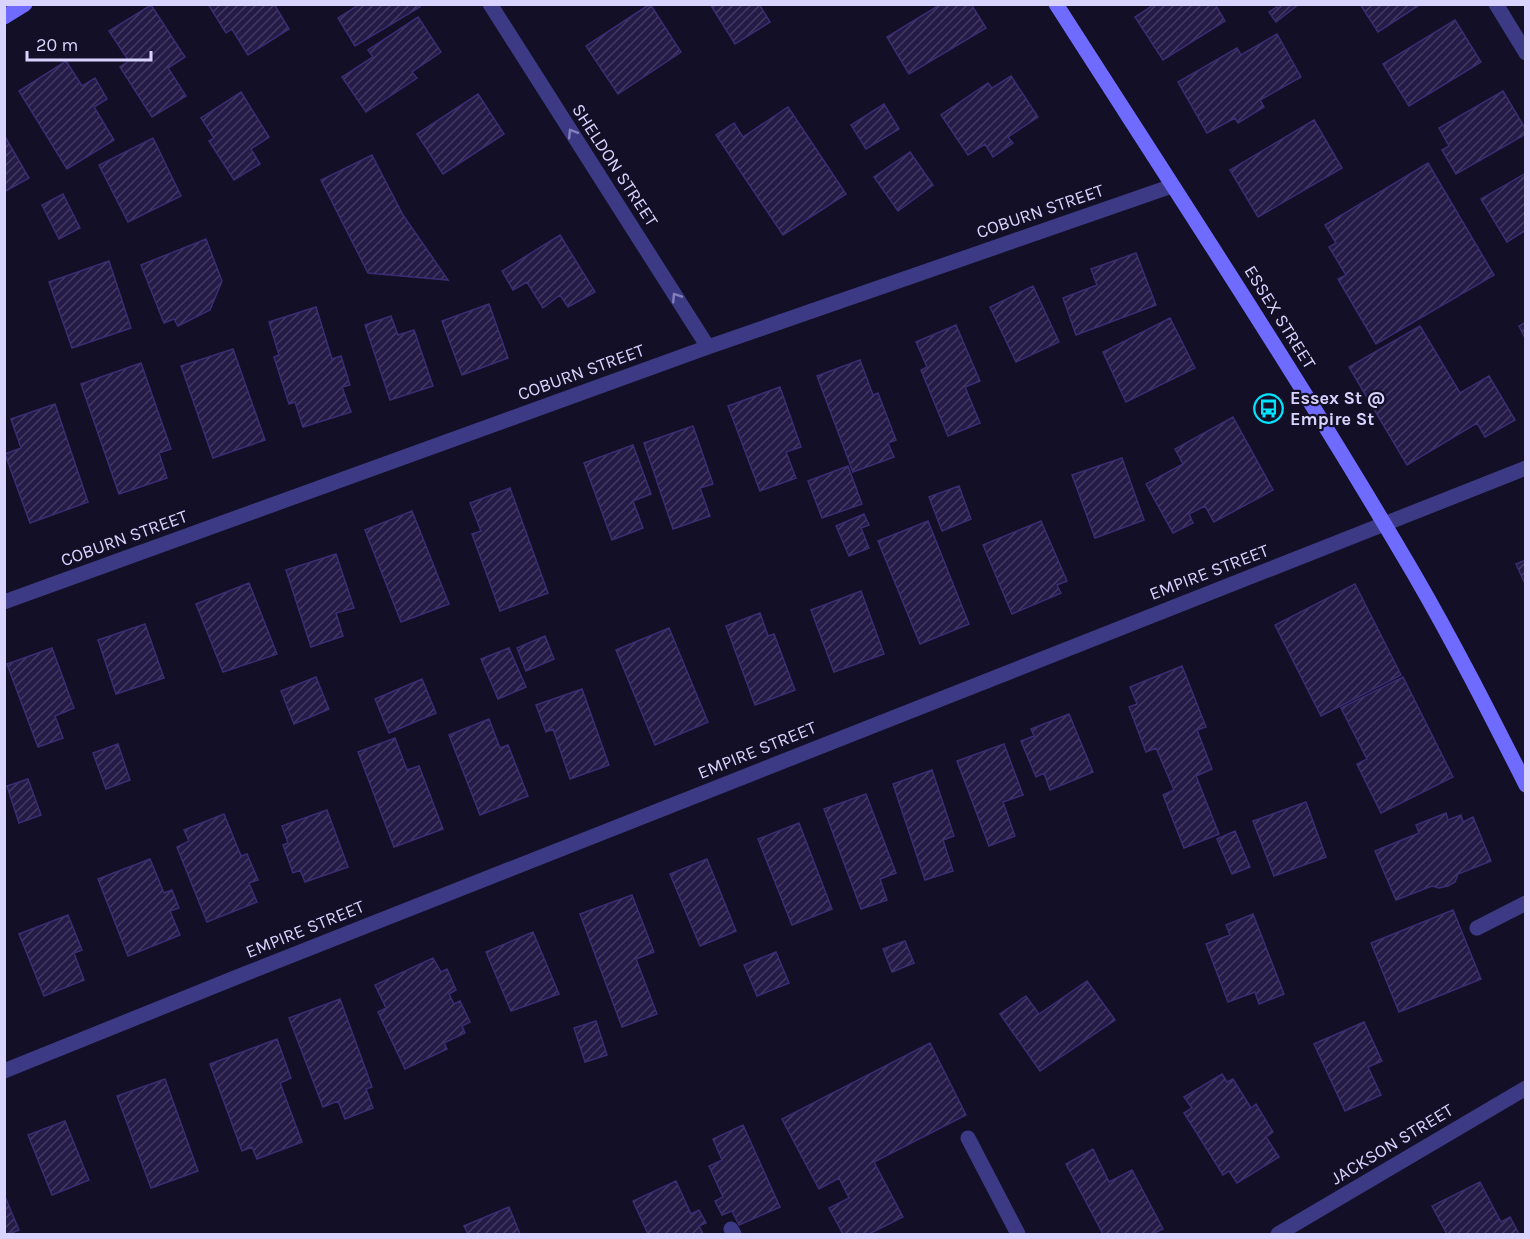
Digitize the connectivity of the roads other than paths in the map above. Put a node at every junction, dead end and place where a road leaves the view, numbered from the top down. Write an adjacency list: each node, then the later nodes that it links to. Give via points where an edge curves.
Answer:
1 (25, 4): 5 (main road)
2 (490, 4): 8 (street, SHELDON STREET, one-way to 2)
3 (1056, 4): 7 (main road, ESSEX STREET)
4 (1496, 4): 6 (street)
5 (4, 17)
6 (1526, 53)
7 (1173, 186): 8 (street, COBURN STREET); 10 (main road, ESSEX STREET)
8 (708, 346): 11 (street, COBURN STREET)
9 (1526, 468): 10 (street, EMPIRE STREET)
10 (1384, 525): 12 (main road, ESSEX STREET, via 1415,575); 15 (street, EMPIRE STREET)
11 (4, 602)
12 (1526, 785)
13 (1526, 903): 14 (street)
14 (1478, 928)
15 (4, 1071)
16 (1526, 1088): 19 (street, JACKSON STREET)
17 (968, 1138): 18 (street)
18 (1018, 1234)
19 (1278, 1234)

